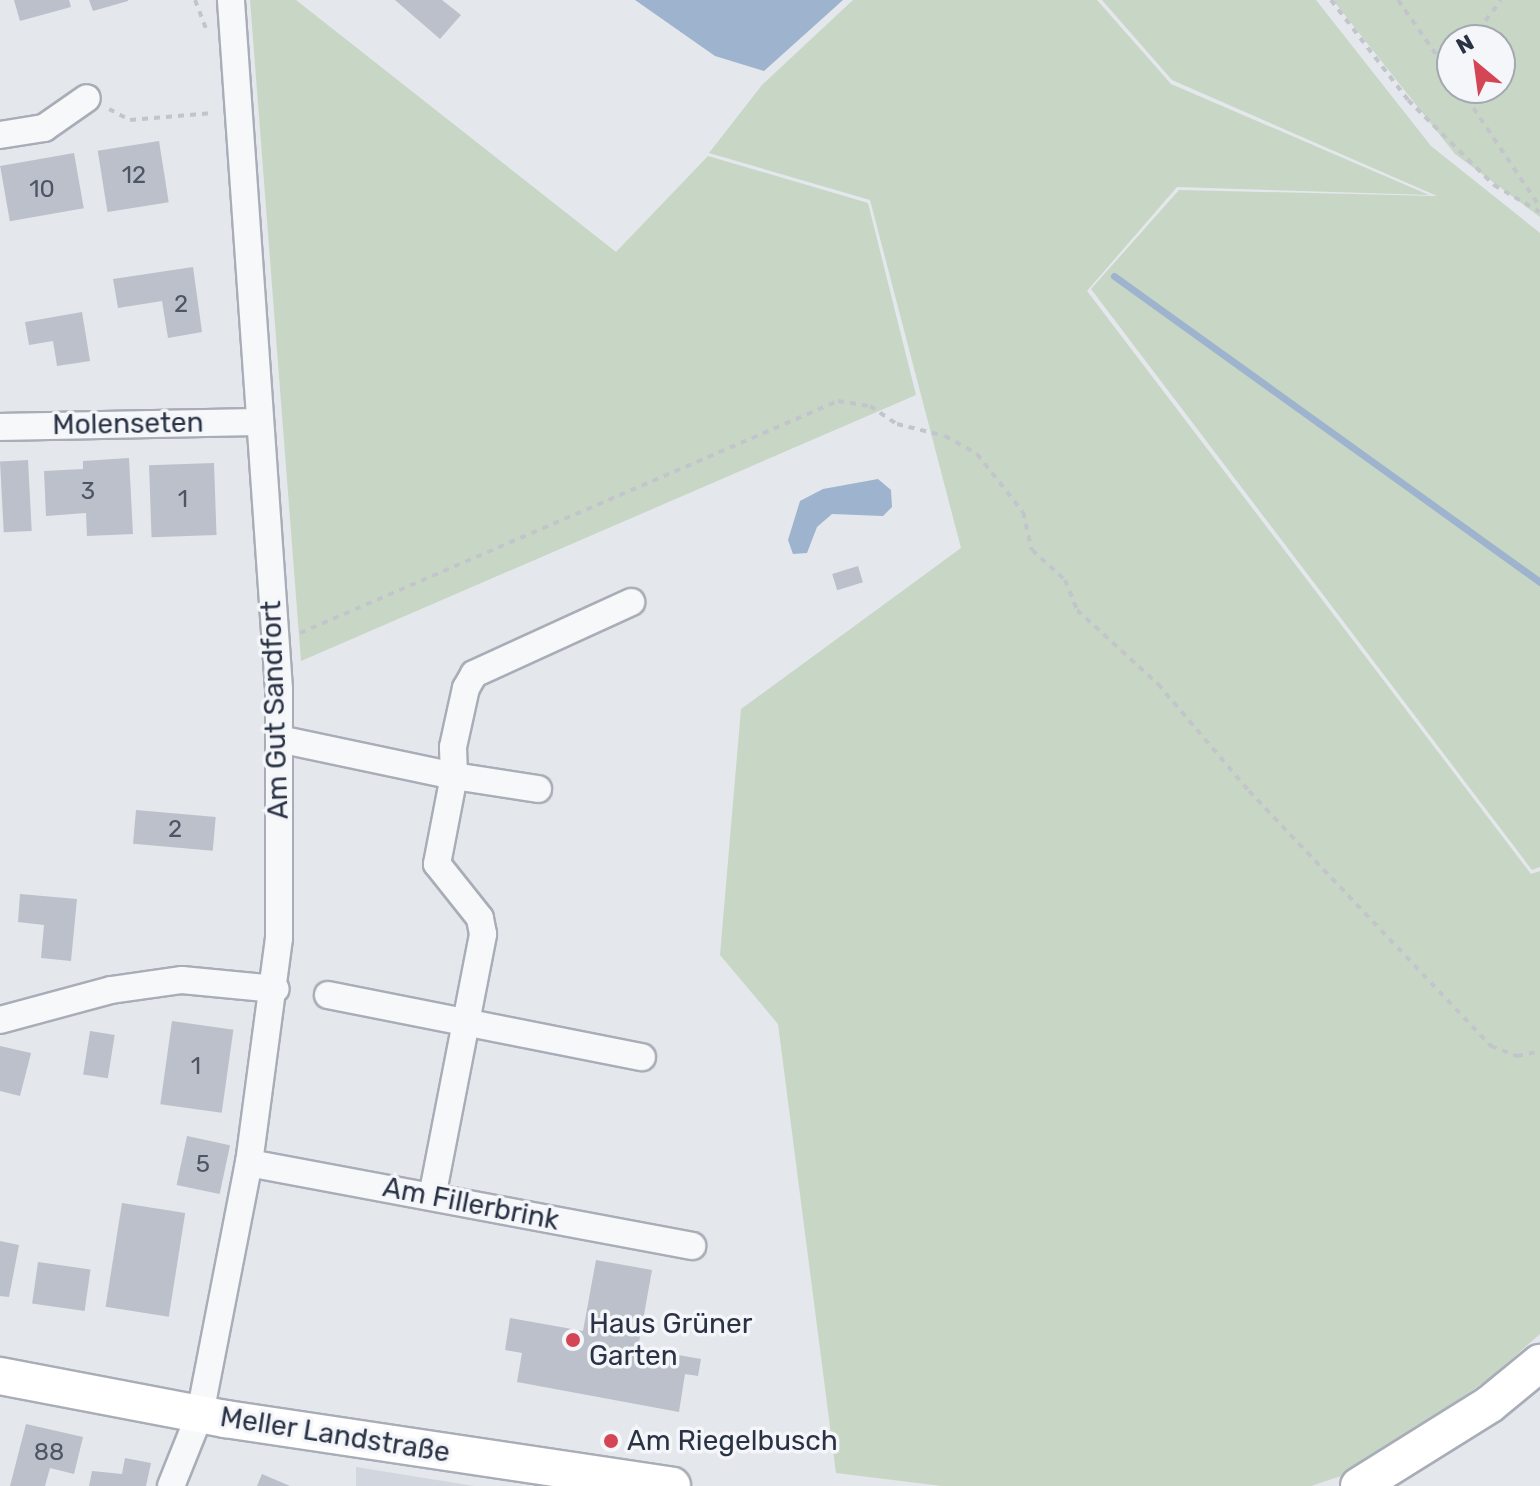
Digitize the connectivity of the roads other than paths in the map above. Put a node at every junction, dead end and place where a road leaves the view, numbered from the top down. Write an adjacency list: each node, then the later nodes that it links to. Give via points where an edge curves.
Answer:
1 (231, 0): 4 (street, Am Gut Sandfort)
2 (87, 98): 3 (street, via 44,128)
3 (0, 135)
4 (257, 422): 5 (street, Molenseten); 7 (street, Am Gut Sandfort)
5 (0, 427)
6 (631, 602): 8 (street, via 474,674 453,747)
7 (279, 739): 8 (street); 10 (street, Am Gut Sandfort)
8 (454, 776): 9 (street); 13 (street, via 437,864 480,918 483,934)
9 (538, 789)
10 (276, 989): 12 (street, via 182,980 111,990); 15 (street, Am Gut Sandfort)
11 (328, 995): 13 (street)
12 (0, 1020)
13 (467, 1025): 14 (street); 16 (street)
14 (642, 1057)
15 (249, 1163): 16 (street, Am Fillerbrink); 20 (street, Am Gut Sandfort)
16 (432, 1197): 17 (street, Am Fillerbrink)
17 (692, 1246)
18 (1540, 1363): 23 (street, via 1490,1404)
19 (0, 1376): 20 (street, Meller Landstraße)
20 (200, 1414): 21 (street, Am Gut Sandfort); 22 (street, Meller Landstraße)
21 (171, 1486)
22 (672, 1486)
23 (1359, 1486)

